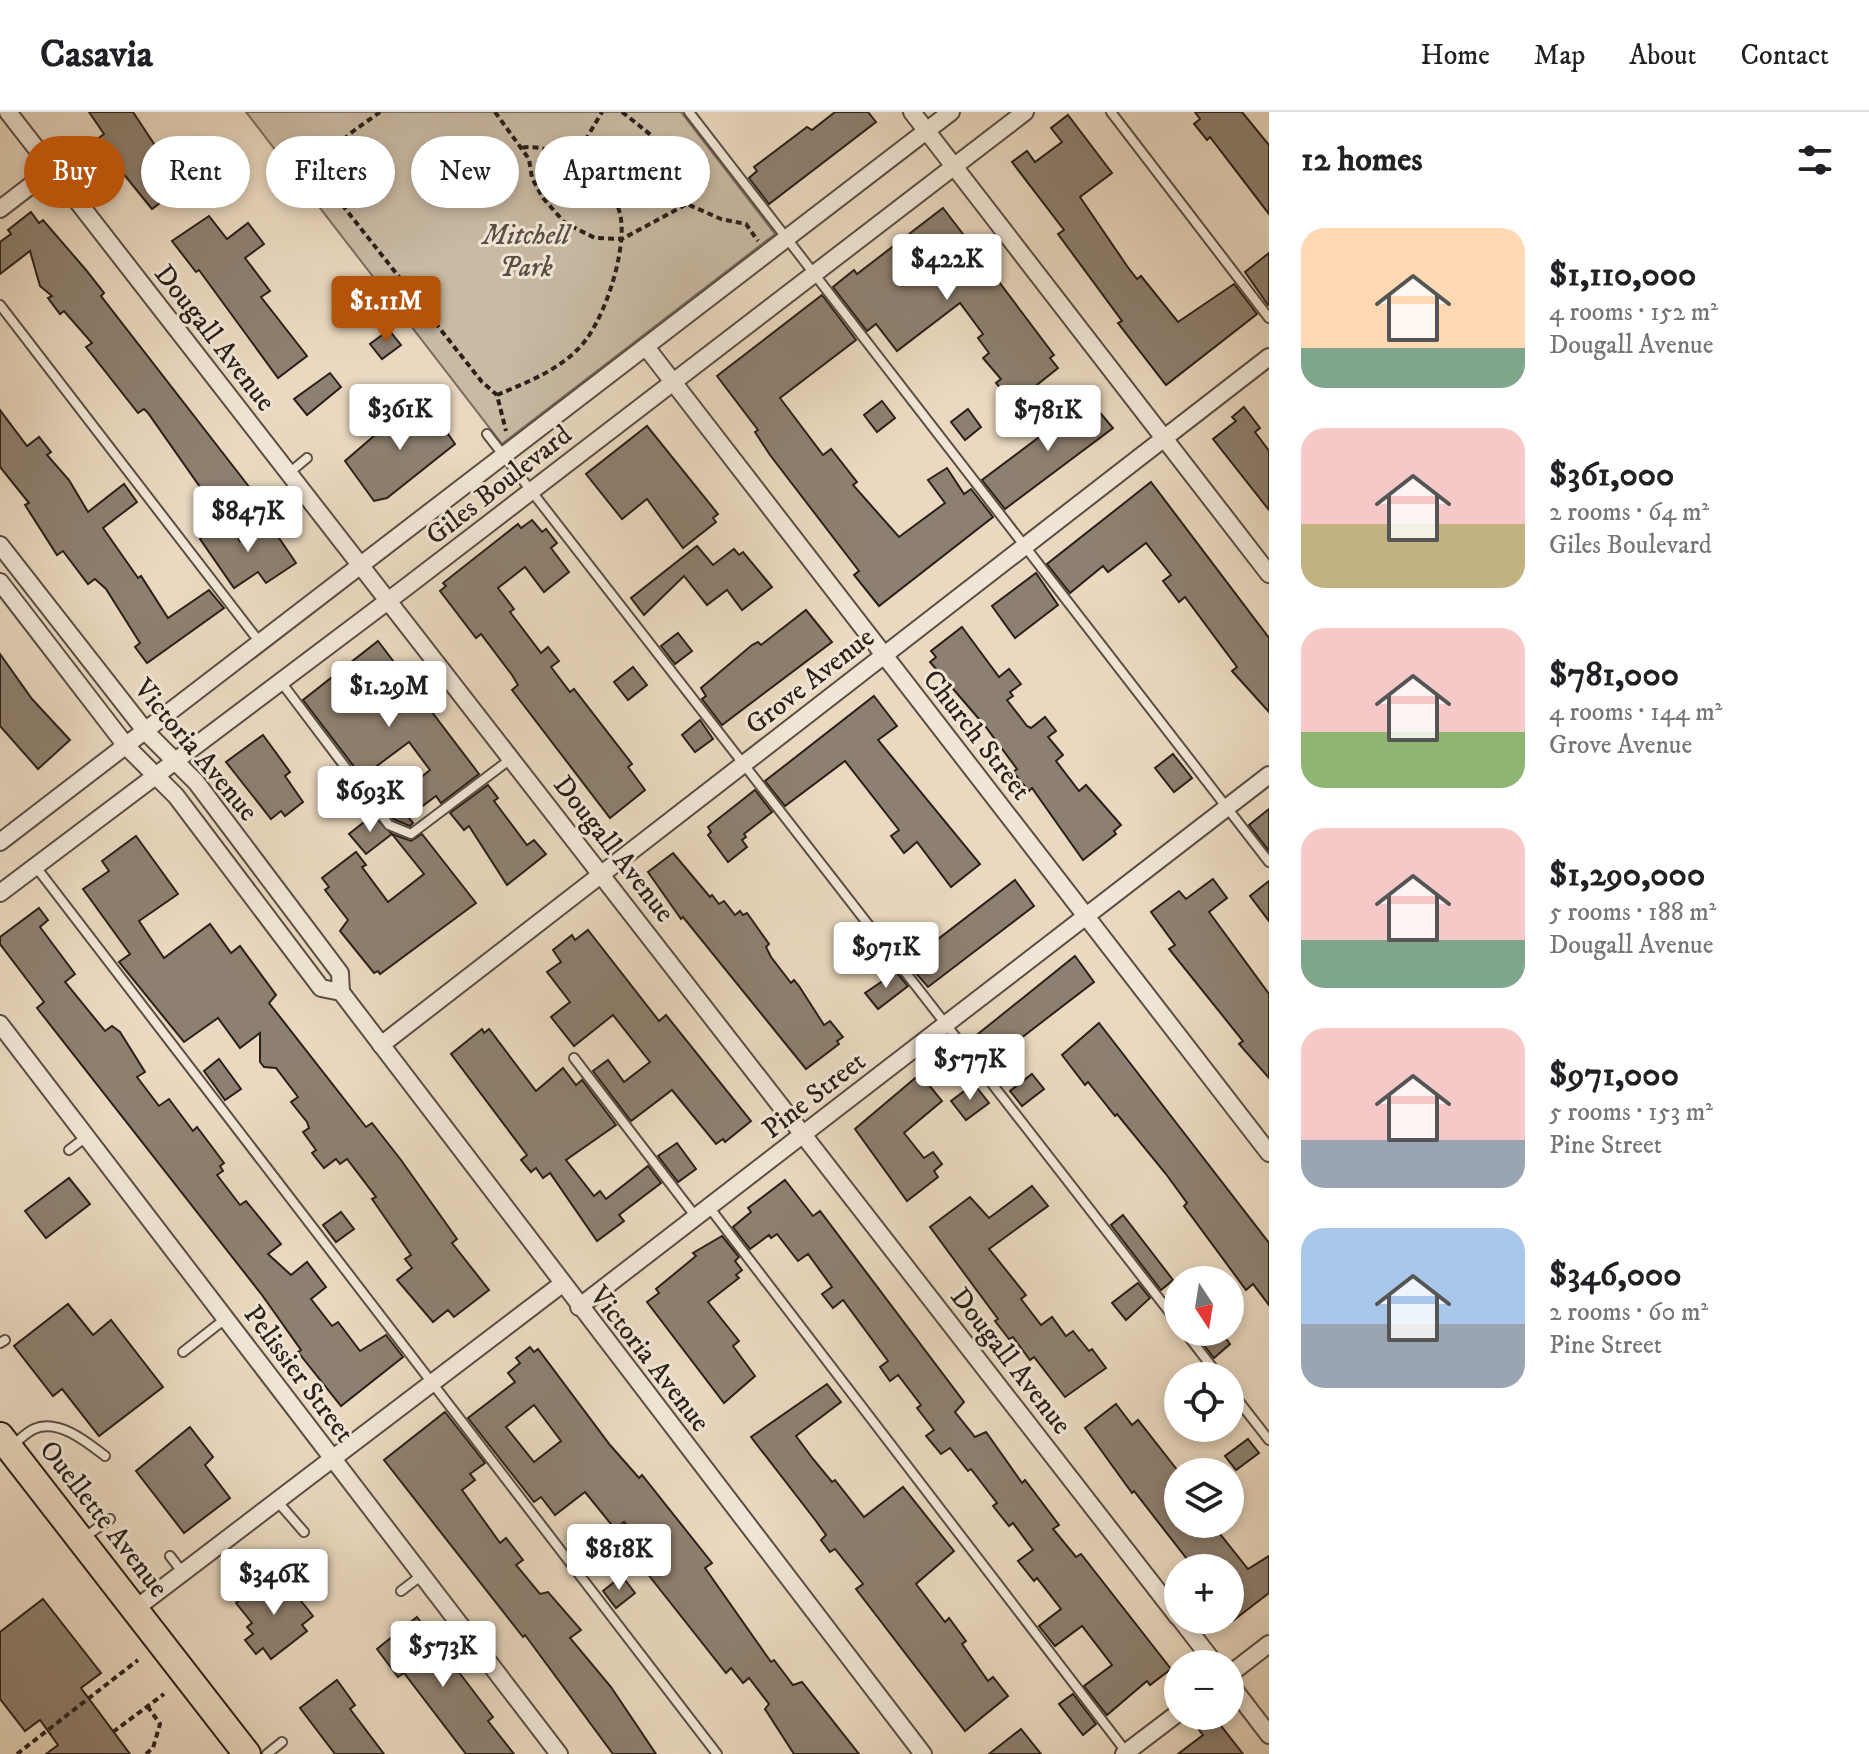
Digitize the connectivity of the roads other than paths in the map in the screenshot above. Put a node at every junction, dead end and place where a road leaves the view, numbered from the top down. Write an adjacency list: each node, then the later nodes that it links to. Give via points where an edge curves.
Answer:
1 (8, 112): 8 (street, Dougall Avenue)
2 (689, 112): 13 (lane)
3 (912, 112): 7 (street)
4 (951, 112): 7 (street, Giles Boulevard)
5 (1025, 112): 9 (street, Giles Boulevard)
6 (1111, 112): 16 (lane)
7 (927, 131): 9 (street); 13 (street, Giles Boulevard)
8 (27, 136)
9 (954, 166): 14 (street, Giles Boulevard); 21 (street)
10 (24, 191): 12 (street)
11 (82, 208): 24 (street, Dougall Avenue)
12 (0, 209)
13 (786, 239): 14 (lane); 17 (street, Giles Boulevard)
14 (814, 274): 19 (street, Giles Boulevard); 27 (lane)
15 (0, 305): 32 (lane)
16 (1269, 318)
17 (646, 347): 19 (street, Church Street); 22 (street, Giles Boulevard)
18 (1269, 357): 21 (street, Grove Avenue)
19 (673, 382): 25 (street, Giles Boulevard); 33 (street, Church Street)
20 (487, 434): 22 (lane)
21 (1164, 438): 27 (street, Grove Avenue); 29 (street)
22 (505, 457): 25 (lane); 28 (street, Giles Boulevard)
23 (307, 458): 24 (lane)
24 (288, 474): 28 (street, Dougall Avenue)
25 (532, 491): 31 (street, Giles Boulevard); 39 (lane)
26 (0, 545): 35 (street, Victoria Avenue)
27 (1025, 546): 33 (street, Grove Avenue); 42 (lane)
28 (361, 568): 31 (street, Dougall Avenue); 32 (street, Giles Boulevard)
29 (1269, 574)
30 (0, 582): 36 (street, Victoria Avenue)
31 (389, 600): 34 (street, Giles Boulevard); 37 (street, Dougall Avenue)
32 (261, 645): 35 (street, Giles Boulevard)
33 (884, 655): 39 (street, Grove Avenue); 48 (street, Church Street)
34 (281, 682): 37 (lane, via 389,825 411,834); 38 (street, Giles Boulevard)
35 (147, 733): 36 (street, Giles Boulevard); 38 (street, Victoria Avenue)
36 (127, 747): 41 (street, Victoria Avenue); 43 (street, Giles Boulevard)
37 (513, 757): 46 (street, Dougall Avenue)
38 (175, 761): 41 (street, Giles Boulevard); 49 (street, Victoria Avenue, via 340,973)
39 (744, 764): 46 (street, Grove Avenue); 51 (lane)
40 (1269, 775): 42 (street, Pine Street)
41 (156, 776): 45 (street, Giles Boulevard); 49 (street, Victoria Avenue, via 321,988)
42 (1227, 808): 44 (lane); 48 (street, Pine Street)
43 (3, 834)
44 (1269, 862)
45 (35, 866): 47 (street, Giles Boulevard); 66 (lane)
46 (602, 874): 52 (street, Grove Avenue); 54 (street, Dougall Avenue)
47 (0, 893)
48 (1086, 916): 51 (street, Pine Street); 57 (street, Church Street)
49 (341, 992): 52 (street, Victoria Avenue)
50 (0, 1024): 55 (street, Pelissier Street)
51 (946, 1024): 54 (street, Pine Street); 60 (lane)
52 (381, 1045): 59 (street, Victoria Avenue)
53 (574, 1058): 58 (lane)
54 (803, 1134): 58 (street, Pine Street); 80 (street, Dougall Avenue)
55 (86, 1137): 56 (lane); 62 (street, Pelissier Street)
56 (69, 1150)
57 (1269, 1153)
58 (702, 1212): 61 (street, Pine Street); 90 (lane)
59 (562, 1284): 61 (street, Victoria Avenue); 66 (street)
60 (1164, 1305)
61 (579, 1307): 95 (street, Victoria Avenue)
62 (226, 1319): 64 (lane); 71 (street, Pelissier Street)
63 (1196, 1346): 65 (lane)
64 (183, 1352)
65 (1208, 1362)
66 (432, 1383): 71 (street); 94 (lane)
67 (1244, 1408): 68 (lane)
68 (1269, 1440)
69 (4, 1442): 70 (lane, via 50,1427 78,1436); 75 (main road, Ouellette Avenue)
70 (105, 1456)
71 (333, 1458): 72 (street); 78 (street, Pelissier Street)
72 (277, 1501): 74 (lane); 77 (street)
73 (110, 1519): 75 (lane)
74 (304, 1532)
75 (81, 1540): 81 (main road, Ouellette Avenue)
76 (170, 1556): 77 (lane)
77 (183, 1573): 81 (street)
78 (422, 1575): 79 (lane); 93 (street, Pelissier Street)
79 (401, 1591)
80 (1164, 1599)
81 (135, 1609): 91 (main road, Ouellette Avenue)
82 (1192, 1634): 84 (street, Dougall Avenue)
83 (1269, 1644): 85 (street)
84 (1204, 1650)
85 (1244, 1663)
86 (1244, 1702): 88 (street)
87 (1164, 1724): 90 (street)
88 (1269, 1735)
89 (282, 1742): 92 (lane)
90 (1126, 1753)
91 (247, 1754)
92 (267, 1754)
93 (559, 1754)
94 (717, 1754)
95 (923, 1754)

